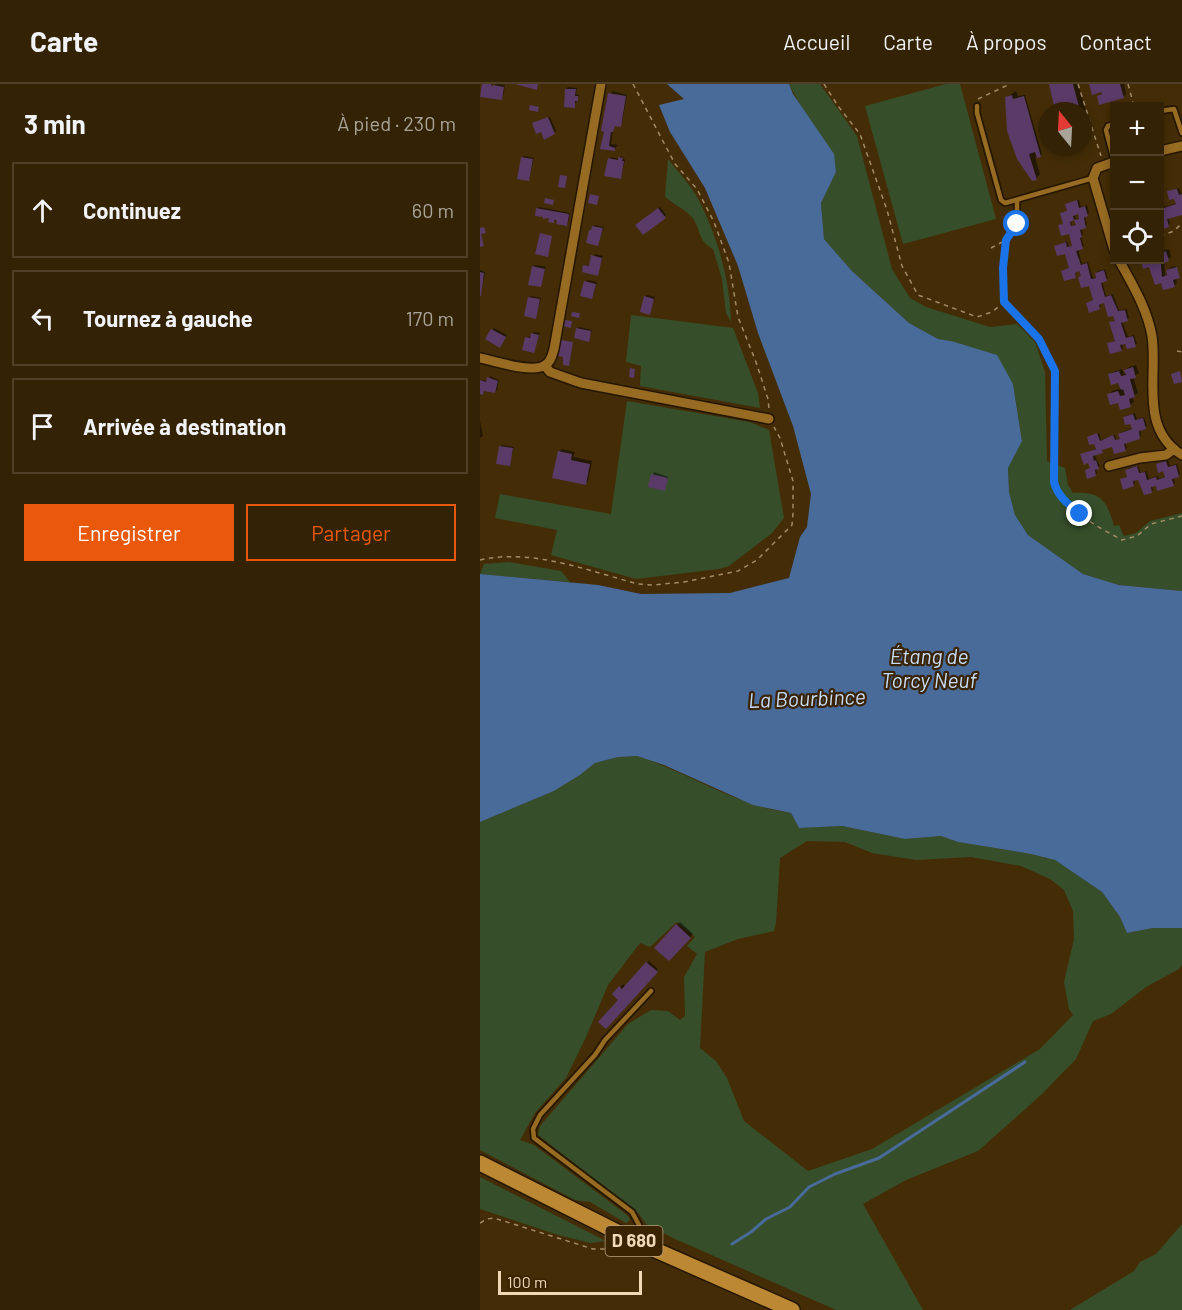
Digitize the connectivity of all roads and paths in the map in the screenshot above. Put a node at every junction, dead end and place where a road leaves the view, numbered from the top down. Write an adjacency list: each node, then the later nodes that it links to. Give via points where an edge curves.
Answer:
1 (601, 84): 29 (street, via 554,349)
2 (824, 84): 25 (path, via 860,134 902,266 918,295 977,317)
3 (1010, 84): 7 (path, via 977,100)
4 (1078, 84): 14 (path)
5 (1128, 84): 6 (path)
6 (1133, 102)
7 (977, 106): 17 (lane, via 1001,200)
8 (1164, 110): 10 (lane, via 1174,109)
9 (1110, 125): 11 (lane, via 1106,130)
10 (1182, 133)
11 (1110, 146)
12 (1182, 146): 13 (street)
13 (1164, 150)
14 (1101, 155)
15 (1110, 163): 16 (street, via 1097,168)
16 (1094, 175): 17 (lane); 20 (street)
17 (1017, 201): 19 (lane)
18 (1182, 223): 21 (path)
19 (1017, 224): 22 (path)
20 (1110, 235)
21 (1164, 235)
22 (1006, 240): 23 (path); 25 (path)
23 (991, 248)
24 (1121, 264): 31 (street, via 1148,317 1155,418)
25 (1004, 302): 34 (path, via 1039,339 1055,371 1054,482 1064,501 1122,540 1137,536 1151,524)
26 (1177, 351): 27 (path)
27 (1182, 352)
28 (480, 358): 29 (street, via 532,369)
29 (545, 366): 30 (street, via 554,374 581,383)
30 (770, 420)
31 (1173, 449): 32 (street); 33 (street, via 1166,455)
32 (1182, 455)
33 (1109, 466)
34 (1182, 516)
35 (651, 991): 38 (lane, via 540,1115 533,1129 534,1138 632,1212 639,1225)
36 (480, 1163): 38 (main road, D 680)
37 (480, 1223): 38 (path, via 494,1218 593,1249 616,1251)
38 (635, 1241): 39 (main road, D 680)
39 (792, 1310)

